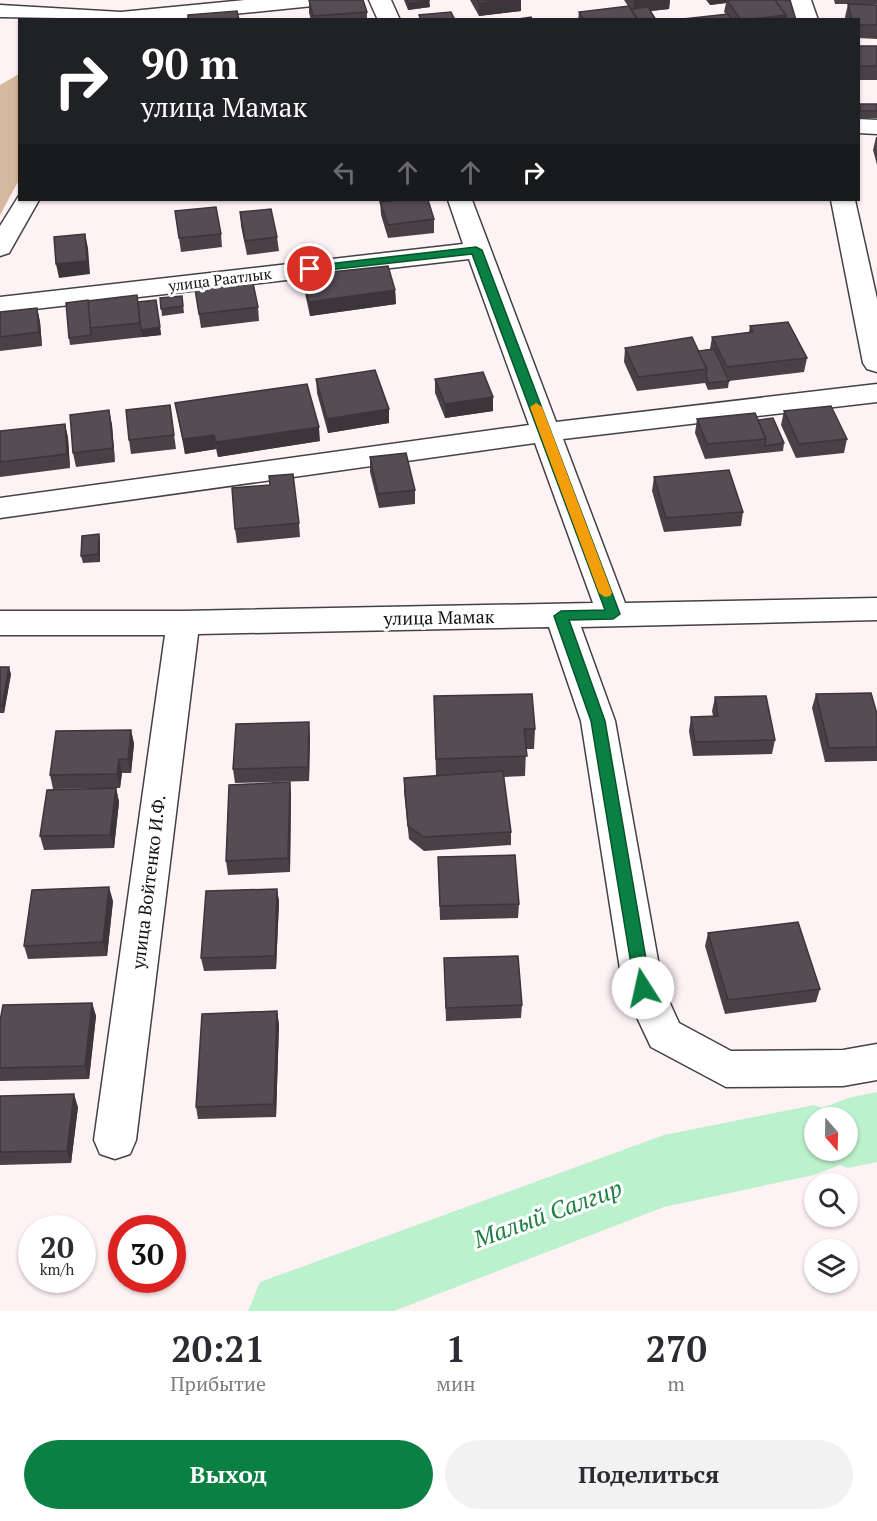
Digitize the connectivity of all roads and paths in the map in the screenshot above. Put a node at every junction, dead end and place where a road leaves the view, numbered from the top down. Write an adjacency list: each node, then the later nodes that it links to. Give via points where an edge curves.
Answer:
1 (314, 0): 5 (street)
2 (380, 0): 6 (street)
3 (800, 0): 7 (street)
4 (0, 11): 5 (street)
5 (124, 12)
6 (388, 18)
7 (806, 18)
8 (860, 126): 9 (street)
9 (877, 127)
10 (26, 201): 13 (street)
11 (460, 201): 14 (street)
12 (843, 201): 16 (street)
13 (0, 248)
14 (476, 250): 15 (street, улица Раатлык); 18 (street)
15 (0, 305)
16 (877, 363)
17 (877, 393): 18 (street)
18 (546, 432): 19 (street); 21 (street)
19 (0, 508)
20 (877, 609): 21 (street, улица Мамак)
21 (613, 614): 22 (street, улица Мамак)
22 (561, 616): 24 (street, улица Мамак); 25 (street, via 598,721 643,988 665,1035 726,1069 843,1068)
23 (0, 623): 24 (street, улица Мамак)
24 (183, 623): 26 (street, улица Войтенко И.Ф.)
25 (877, 1062)
26 (116, 1140)

